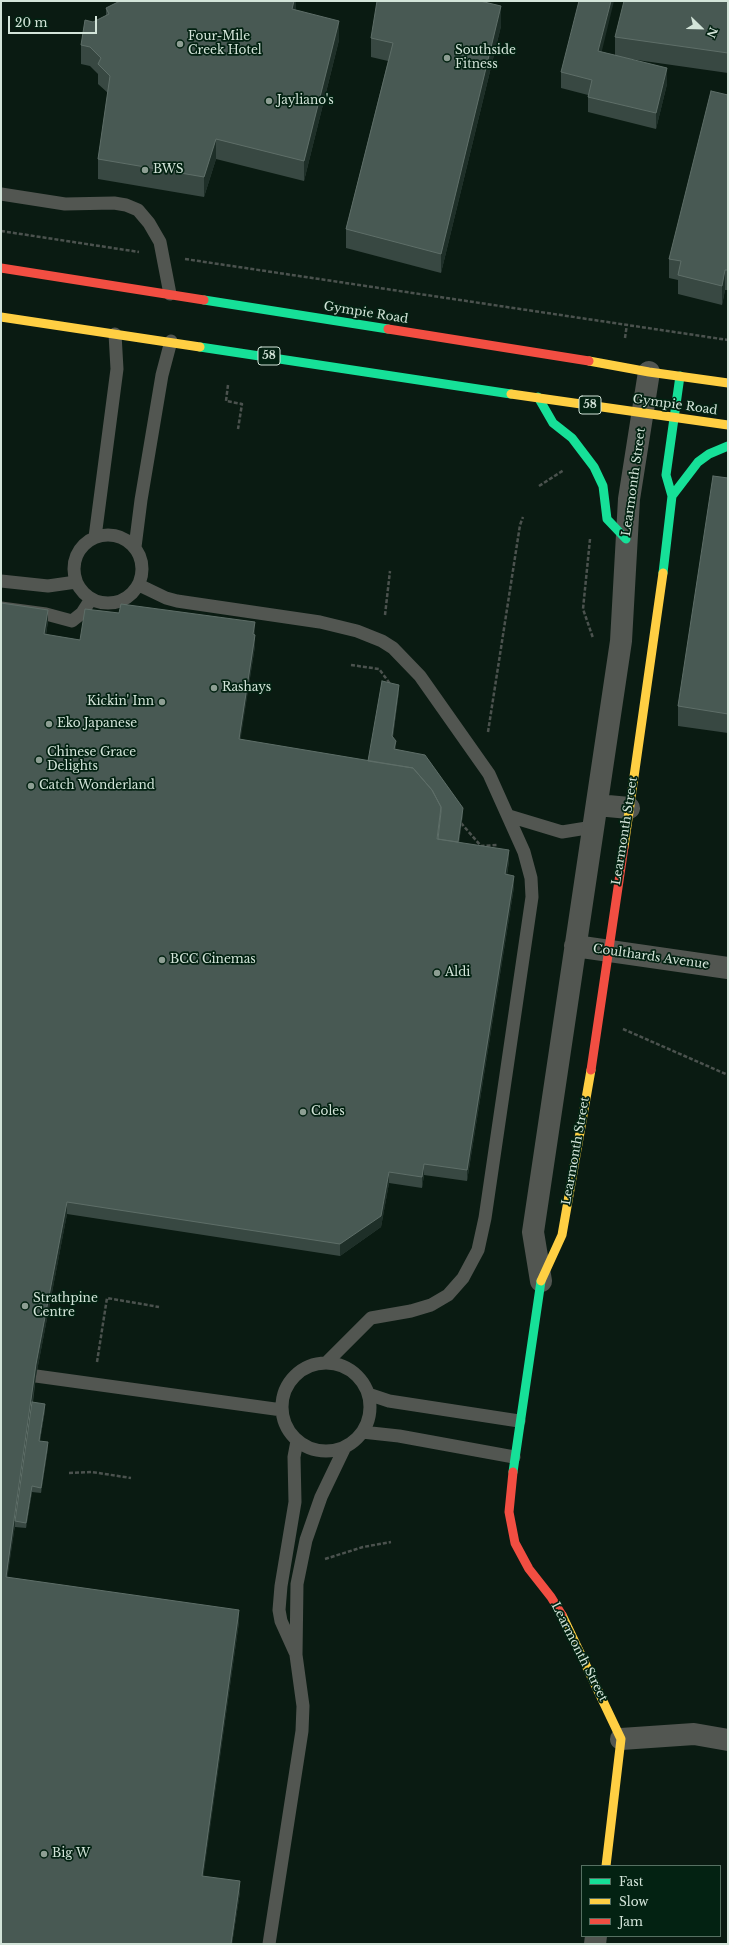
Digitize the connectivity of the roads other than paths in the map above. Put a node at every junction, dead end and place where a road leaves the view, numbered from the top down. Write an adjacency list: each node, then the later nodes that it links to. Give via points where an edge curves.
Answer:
1 (1, 194): 3 (lane, via 65,204 126,205 138,210 160,242)
2 (1, 268): 3 (main road, Gympie Road)
3 (170, 294): 7 (main road, Gympie Road)
4 (1, 316): 5 (main road, Gympie Road / 58)
5 (115, 334): 6 (main road, Gympie Road / 58); 16 (lane, via 117,369)
6 (171, 341): 10 (main road, Gympie Road / 58); 18 (lane, via 160,383)
7 (650, 372): 8 (main road, Gympie Road); 11 (street, Learmonth Street)
8 (680, 376): 9 (main road, Gympie Road); 12 (main road, Learmonth Street)
9 (728, 383)
10 (538, 397): 11 (main road, Gympie Road / 58); 17 (main road, via 553,423 572,438 594,467 603,486 607,519)
11 (643, 413): 12 (main road, Gympie Road / 58); 17 (street, Learmonth Street, via 629,499)
12 (674, 416): 13 (main road, Gympie Road / 58); 15 (main road, Learmonth Street, via 666,475)
13 (728, 425)
14 (728, 446): 15 (main road, via 698,462)
15 (672, 496): 25 (main road, Learmonth Street)
16 (95, 537): 18 (lane, via 117,535); 20 (lane, via 79,551 74,561)
17 (626, 539): 24 (street, Learmonth Street, via 620,641)
18 (135, 547): 21 (lane, via 143,566)
19 (1, 580): 20 (lane, via 48,586)
20 (76, 582): 22 (lane)
21 (139, 585): 22 (lane, via 123,600 101,603); 26 (lane, via 177,601 320,622 357,631 382,641 405,658 420,676 489,774)
22 (91, 599): 23 (lane, via 82,613 72,621 46,614)
23 (1, 608)
24 (596, 805): 25 (street); 27 (street, Learmonth Street)
25 (629, 808): 29 (main road, Learmonth Street)
26 (509, 816): 27 (lane, via 562,832); 32 (lane, via 524,852 531,878 532,897 485,1218 478,1250 463,1278 448,1295 431,1305 371,1318)
27 (593, 827): 28 (street, Learmonth Street)
28 (575, 946): 29 (street, Coulthards Avenue); 31 (street, Learmonth Street, via 533,1232)
29 (609, 951): 30 (street, Coulthards Avenue); 31 (main road, Learmonth Street, via 562,1234)
30 (728, 968)
31 (541, 1281): 36 (main road, Learmonth Street)
32 (326, 1363): 34 (lane, via 338,1364 349,1370 358,1377); 35 (lane, via 312,1365 299,1372 289,1383 283,1396)
33 (36, 1376): 35 (lane)
34 (368, 1394): 36 (lane, via 397,1402); 37 (lane, via 368,1420)
35 (282, 1410): 38 (lane, via 284,1422)
36 (519, 1421): 40 (main road, Learmonth Street)
37 (362, 1432): 39 (lane); 40 (lane, via 399,1436)
38 (297, 1441): 39 (lane, via 307,1448 320,1451); 41 (lane, via 294,1457 295,1502 279,1610 281,1621)
39 (345, 1447): 41 (lane, via 321,1497 302,1558 297,1584)
40 (514, 1457): 42 (main road, Learmonth Street, via 509,1512 515,1544 568,1626)
41 (296, 1655): 45 (lane, via 303,1706 302,1731)
42 (621, 1739): 43 (street, via 694,1734); 44 (main road)
43 (728, 1740)
44 (606, 1865)
45 (269, 1944)

